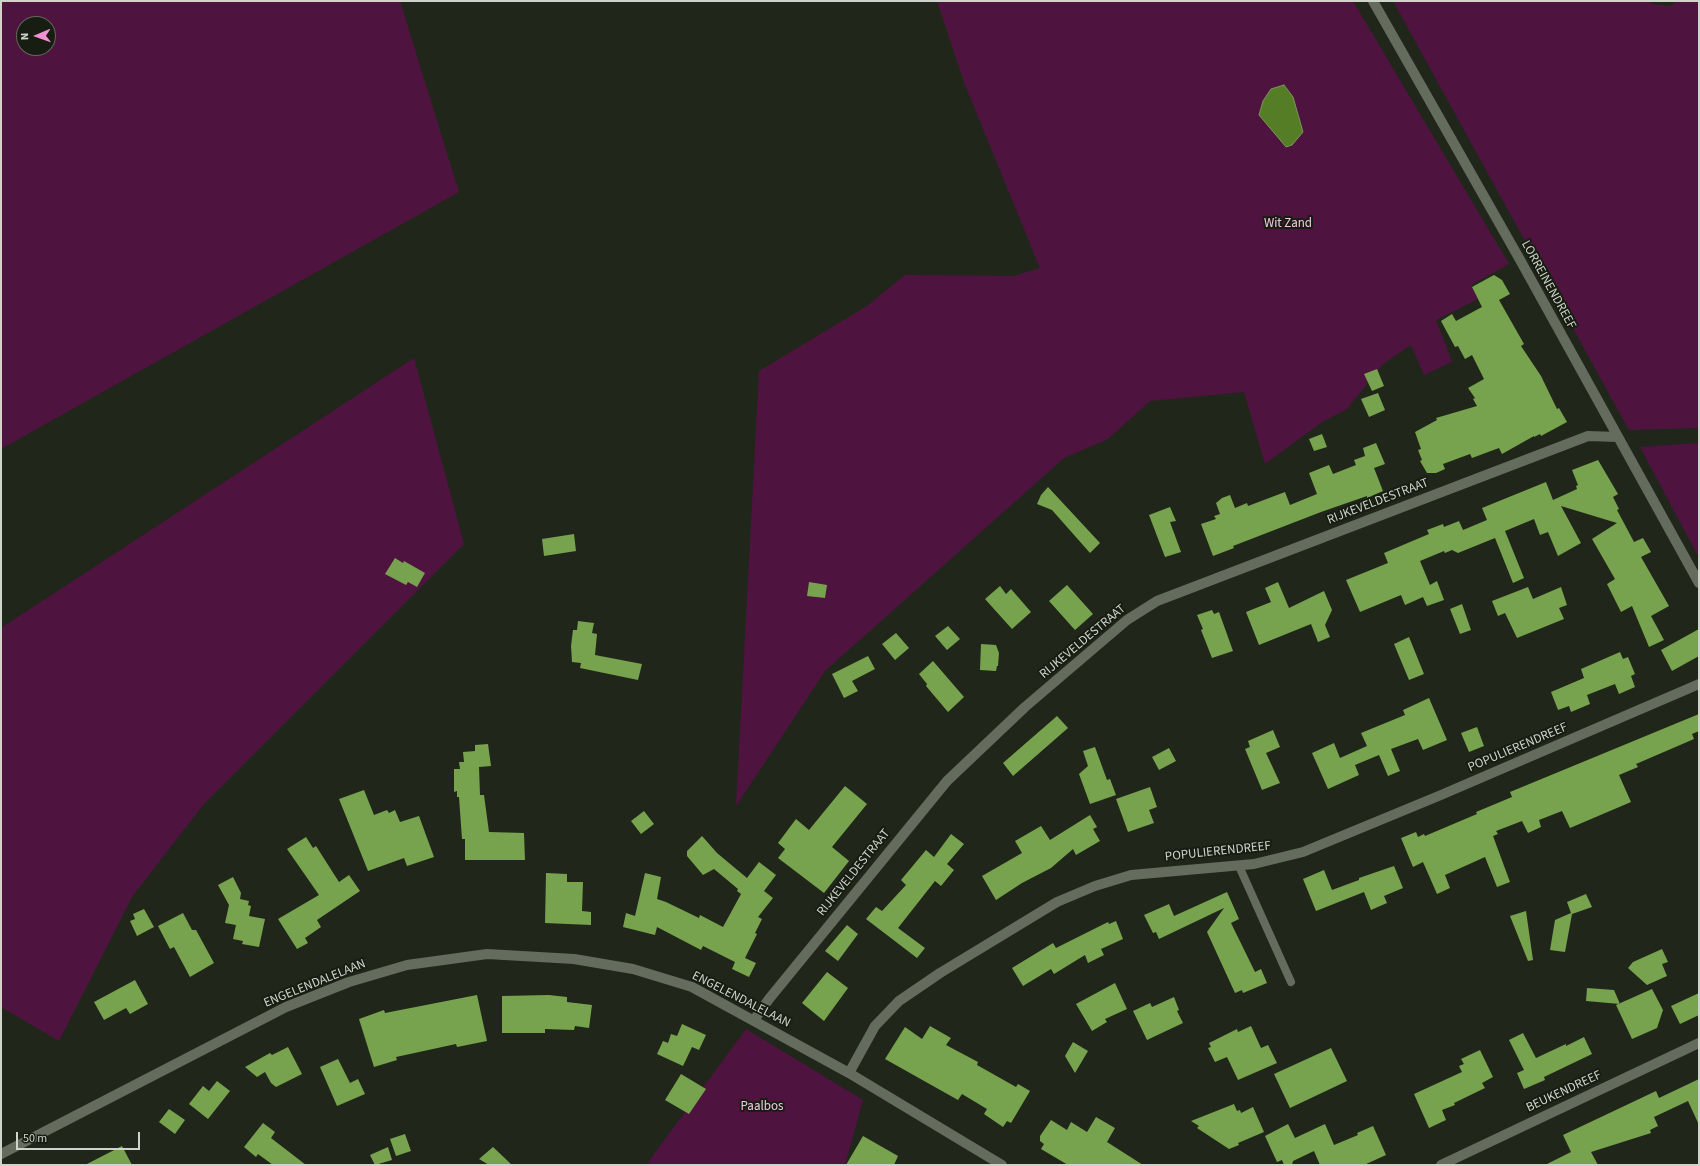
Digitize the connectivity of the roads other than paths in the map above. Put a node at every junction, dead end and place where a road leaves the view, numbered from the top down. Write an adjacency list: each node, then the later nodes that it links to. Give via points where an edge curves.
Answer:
1 (1373, 1): 2 (street, LORREINENDREEF)
2 (1618, 437): 3 (street, LORREINENDREEF); 7 (street, RIJKEVELDESTRAAT, via 1588,436 1157,601 1127,620 1025,707 947,781)
3 (1699, 583)
4 (1699, 684): 5 (street, POPULIERENDREEF, via 1303,852)
5 (1239, 866): 6 (lane); 9 (street, POPULIERENDREEF, via 1131,875 1095,886 1057,902 899,1000 875,1026)
6 (1291, 982)
7 (754, 1020): 9 (street, ENGELENDALELAAN); 10 (street, ENGELENDALELAAN, via 692,987 633,969 574,959 487,954 407,965 349,982 286,1007)
8 (1699, 1043): 12 (street, BEUKENDREEF)
9 (850, 1074): 11 (street, ENGELENDALELAAN)
10 (1, 1154)
11 (1002, 1165)
12 (1441, 1165)

